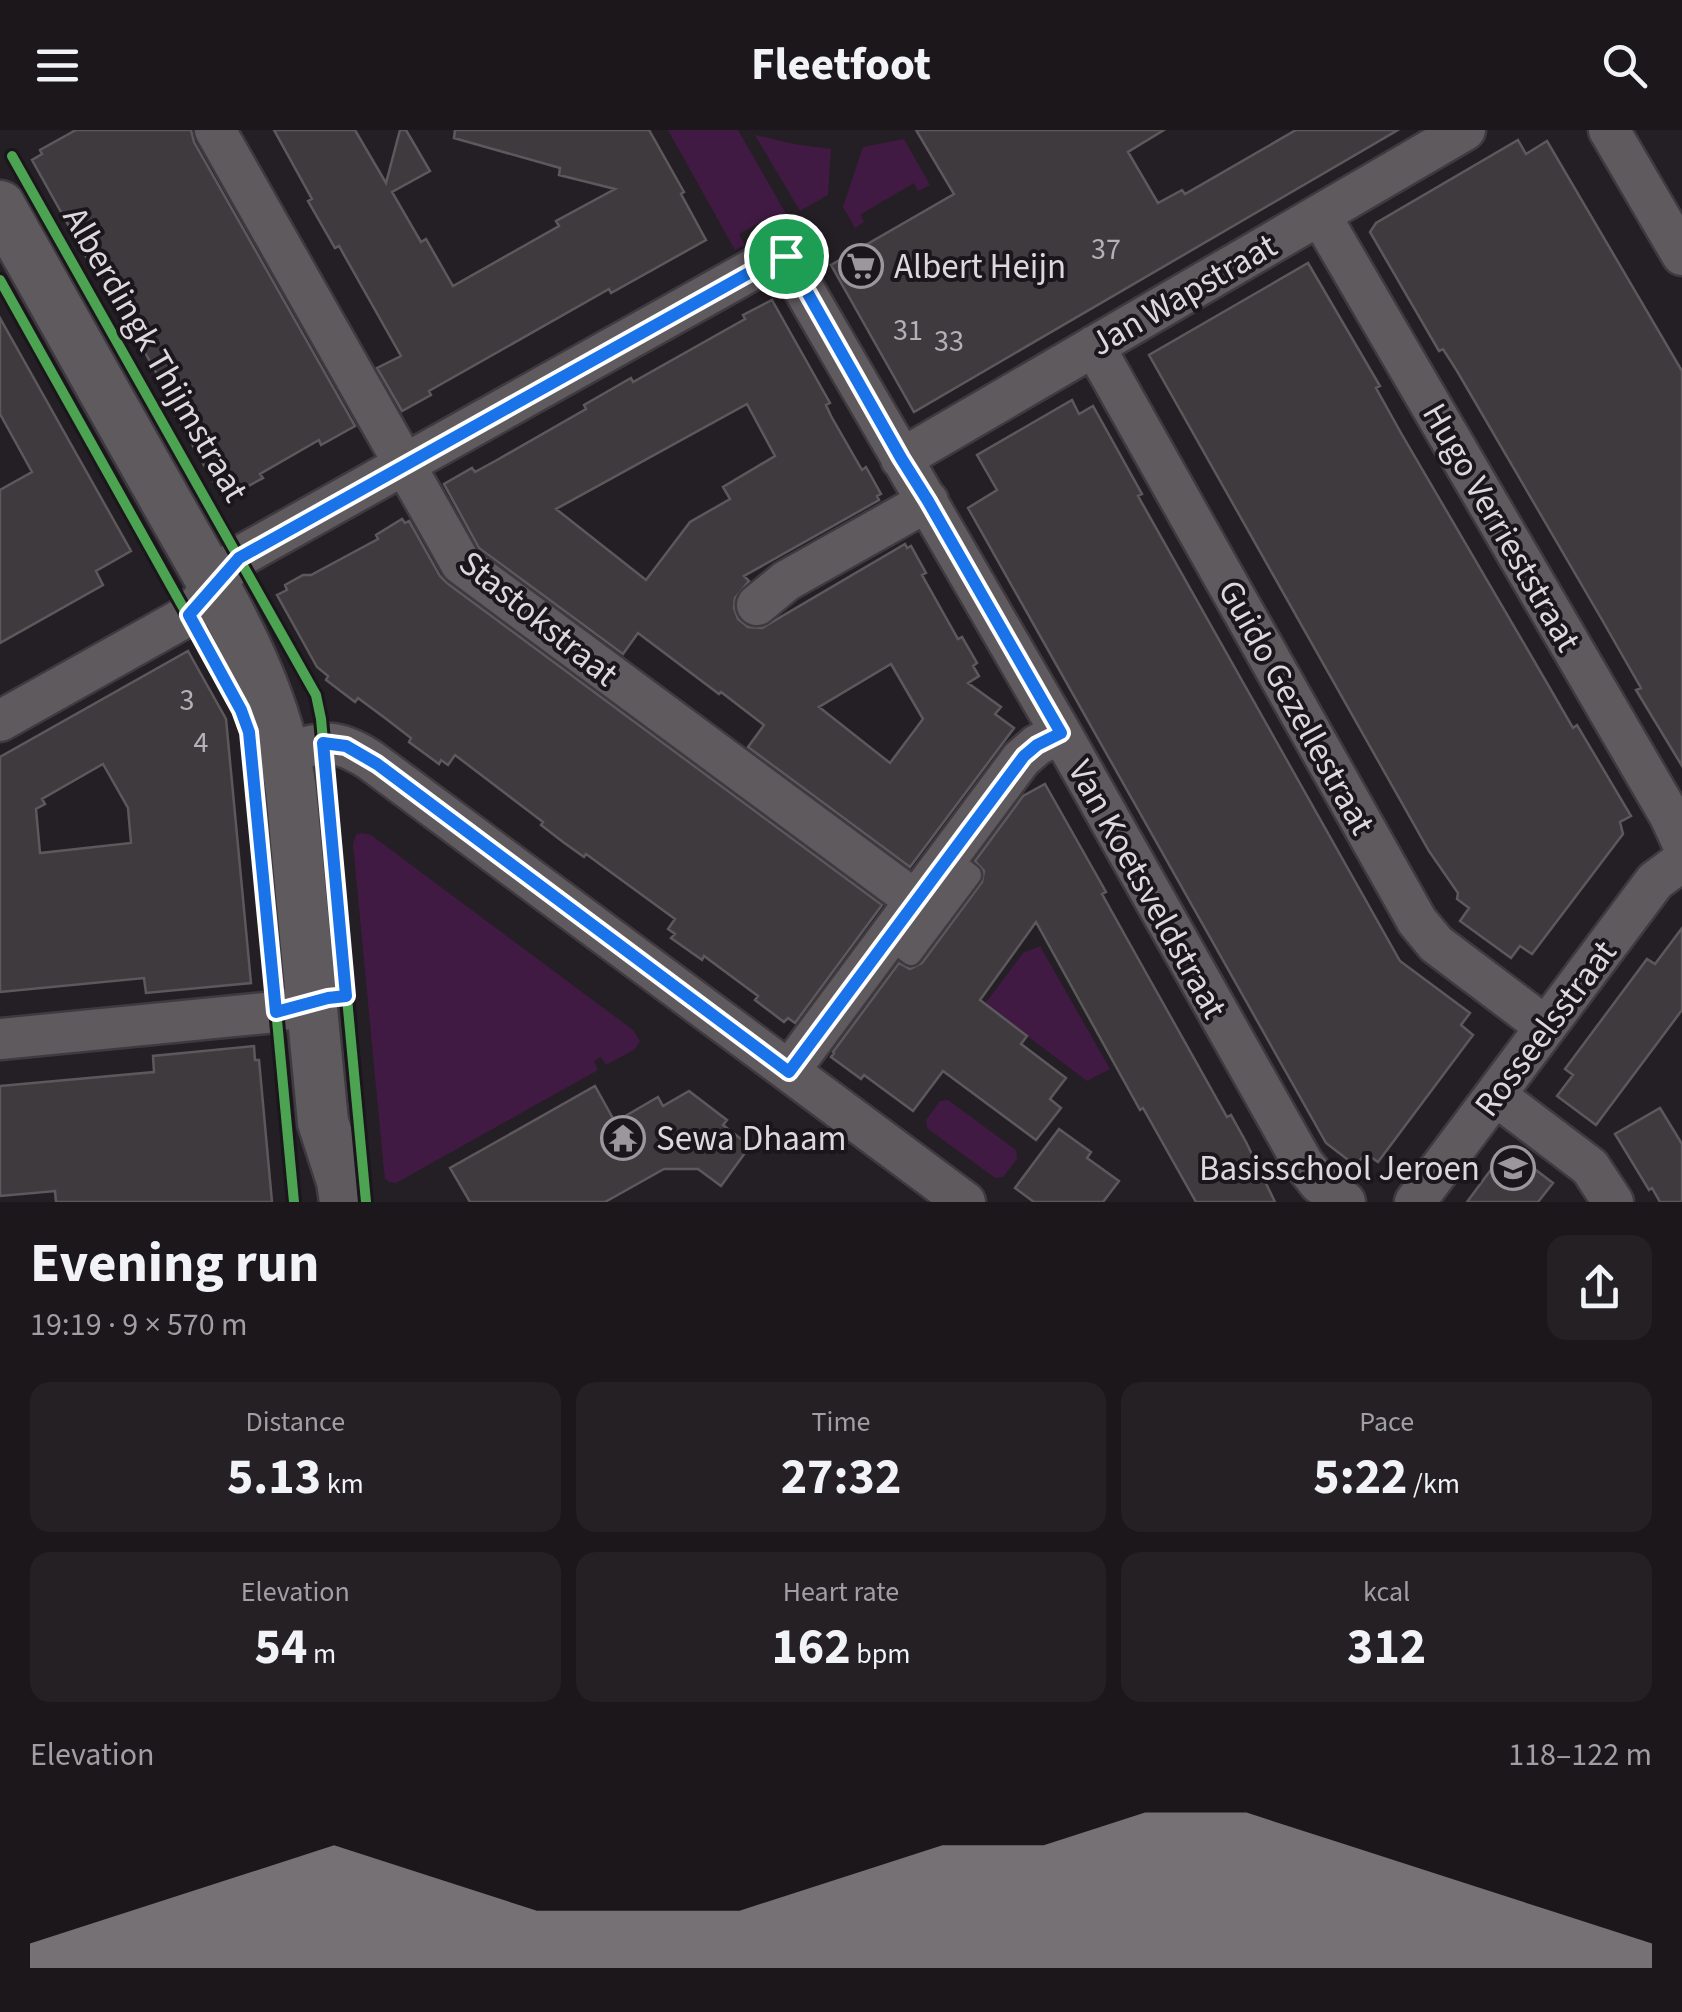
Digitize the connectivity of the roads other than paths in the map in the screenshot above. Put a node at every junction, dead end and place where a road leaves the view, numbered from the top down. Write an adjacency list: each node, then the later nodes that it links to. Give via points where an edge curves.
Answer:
1 (215, 130): 9 (street, Stastokstraat)
2 (1465, 130): 5 (street, Jan Wapstraat)
3 (1608, 130): 6 (street)
4 (0, 206): 11 (street, Alberdingk Thijmstraat)
5 (1320, 215): 7 (street, Jan Wapstraat); 16 (street, Hugo Verrieststraat)
6 (1682, 255)
7 (1094, 346): 8 (street, Jan Wapstraat); 22 (street, Guido Gezellestraat, via 1417,921 1440,948)
8 (901, 458): 9 (street, Van Koetsveldstraat, via 783,255); 10 (street, Van Koetsveldstraat)
9 (404, 464): 11 (street, via 239,558); 19 (street, Stastokstraat, via 463,567)
10 (928, 501): 12 (street); 14 (street, Van Koetsveldstraat)
11 (214, 586): 13 (street, via 189,615); 15 (street, Alberdingk Thijmstraat, via 260,676)
12 (757, 605)
13 (0, 721)
14 (1061, 733): 17 (street, via 1024,756); 30 (street, Van Koetsveldstraat, via 1303,1163)
15 (284, 753): 21 (street, Alberdingk Thijmstraat); 24 (street, via 326,742 357,752)
16 (1682, 842)
17 (948, 858): 19 (street); 20 (lane, via 971,875 911,955)
18 (1682, 862): 22 (street, Rosseelsstraat, via 1655,882)
19 (916, 901): 20 (street)
20 (888, 938): 24 (street)
21 (311, 1002): 23 (street, via 276,1012); 26 (street, Alberdingk Thijmstraat)
22 (1546, 1027): 25 (street, Rosseelsstraat)
23 (0, 1039)
24 (789, 1072): 29 (street)
25 (1495, 1096): 31 (street, Rosseelsstraat); 32 (street, via 1590,1167)
26 (323, 1122): 27 (street); 28 (street)
27 (315, 1202)
28 (345, 1202)
29 (964, 1202)
30 (1344, 1202)
31 (1415, 1202)
32 (1613, 1202)

